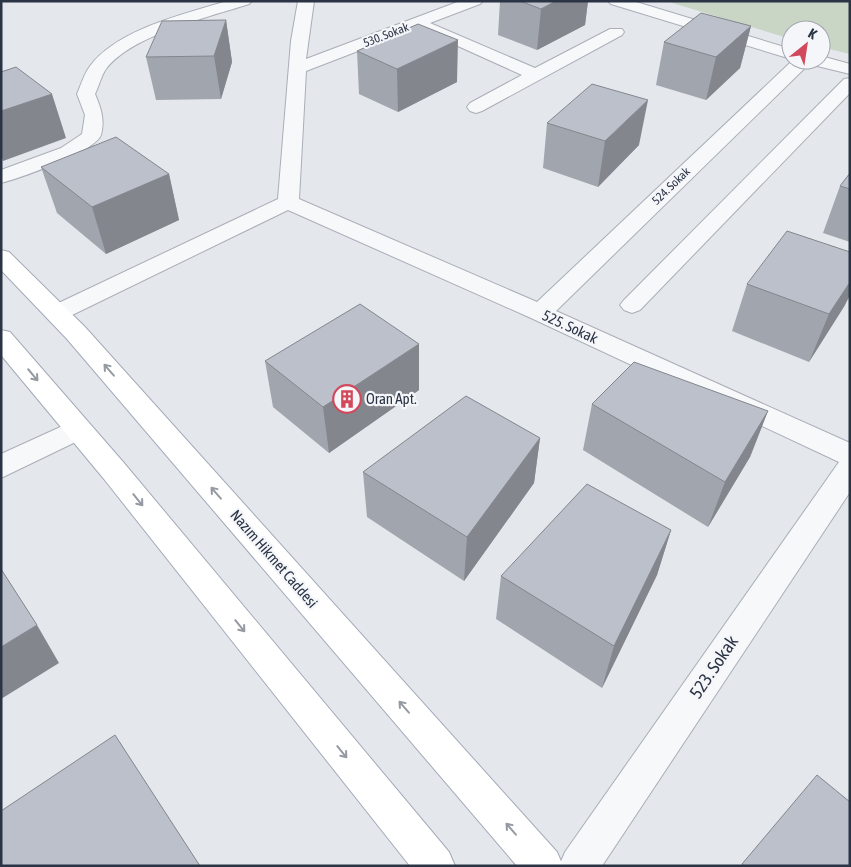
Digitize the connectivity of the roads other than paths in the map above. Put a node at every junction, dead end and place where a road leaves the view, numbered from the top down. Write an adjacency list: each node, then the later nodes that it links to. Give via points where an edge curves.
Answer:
1 (244, 1): 15 (street, via 175,22 123,46 98,68 86,94 94,115 91,136 68,152)
2 (306, 1): 9 (street)
3 (475, 1): 5 (street, 530. Sokak)
4 (616, 1): 7 (street)
5 (418, 23): 9 (street, 530. Sokak); 12 (street)
6 (616, 32): 12 (street)
7 (781, 51)
8 (831, 64): 10 (street)
9 (298, 68): 16 (street)
10 (850, 69)
11 (792, 70): 20 (street, 524. Sokak)
12 (536, 75): 14 (street)
13 (850, 83): 18 (street)
14 (476, 107)
15 (1, 177)
16 (288, 202): 19 (street); 20 (street, 525. Sokak)
17 (1, 257): 19 (main road, Nazım Hikmet Caddesi)
18 (632, 305)
19 (57, 313): 27 (main road, Nazım Hikmet Caddesi, one-way to 19)
20 (540, 313): 23 (street, 525. Sokak)
21 (1, 338): 22 (main road, one-way to 22)
22 (78, 429): 24 (street); 26 (main road, one-way to 26)
23 (850, 455)
24 (1, 467)
25 (850, 469): 28 (street, 523. Sokak)
26 (435, 866)
27 (543, 866)
28 (579, 866)

